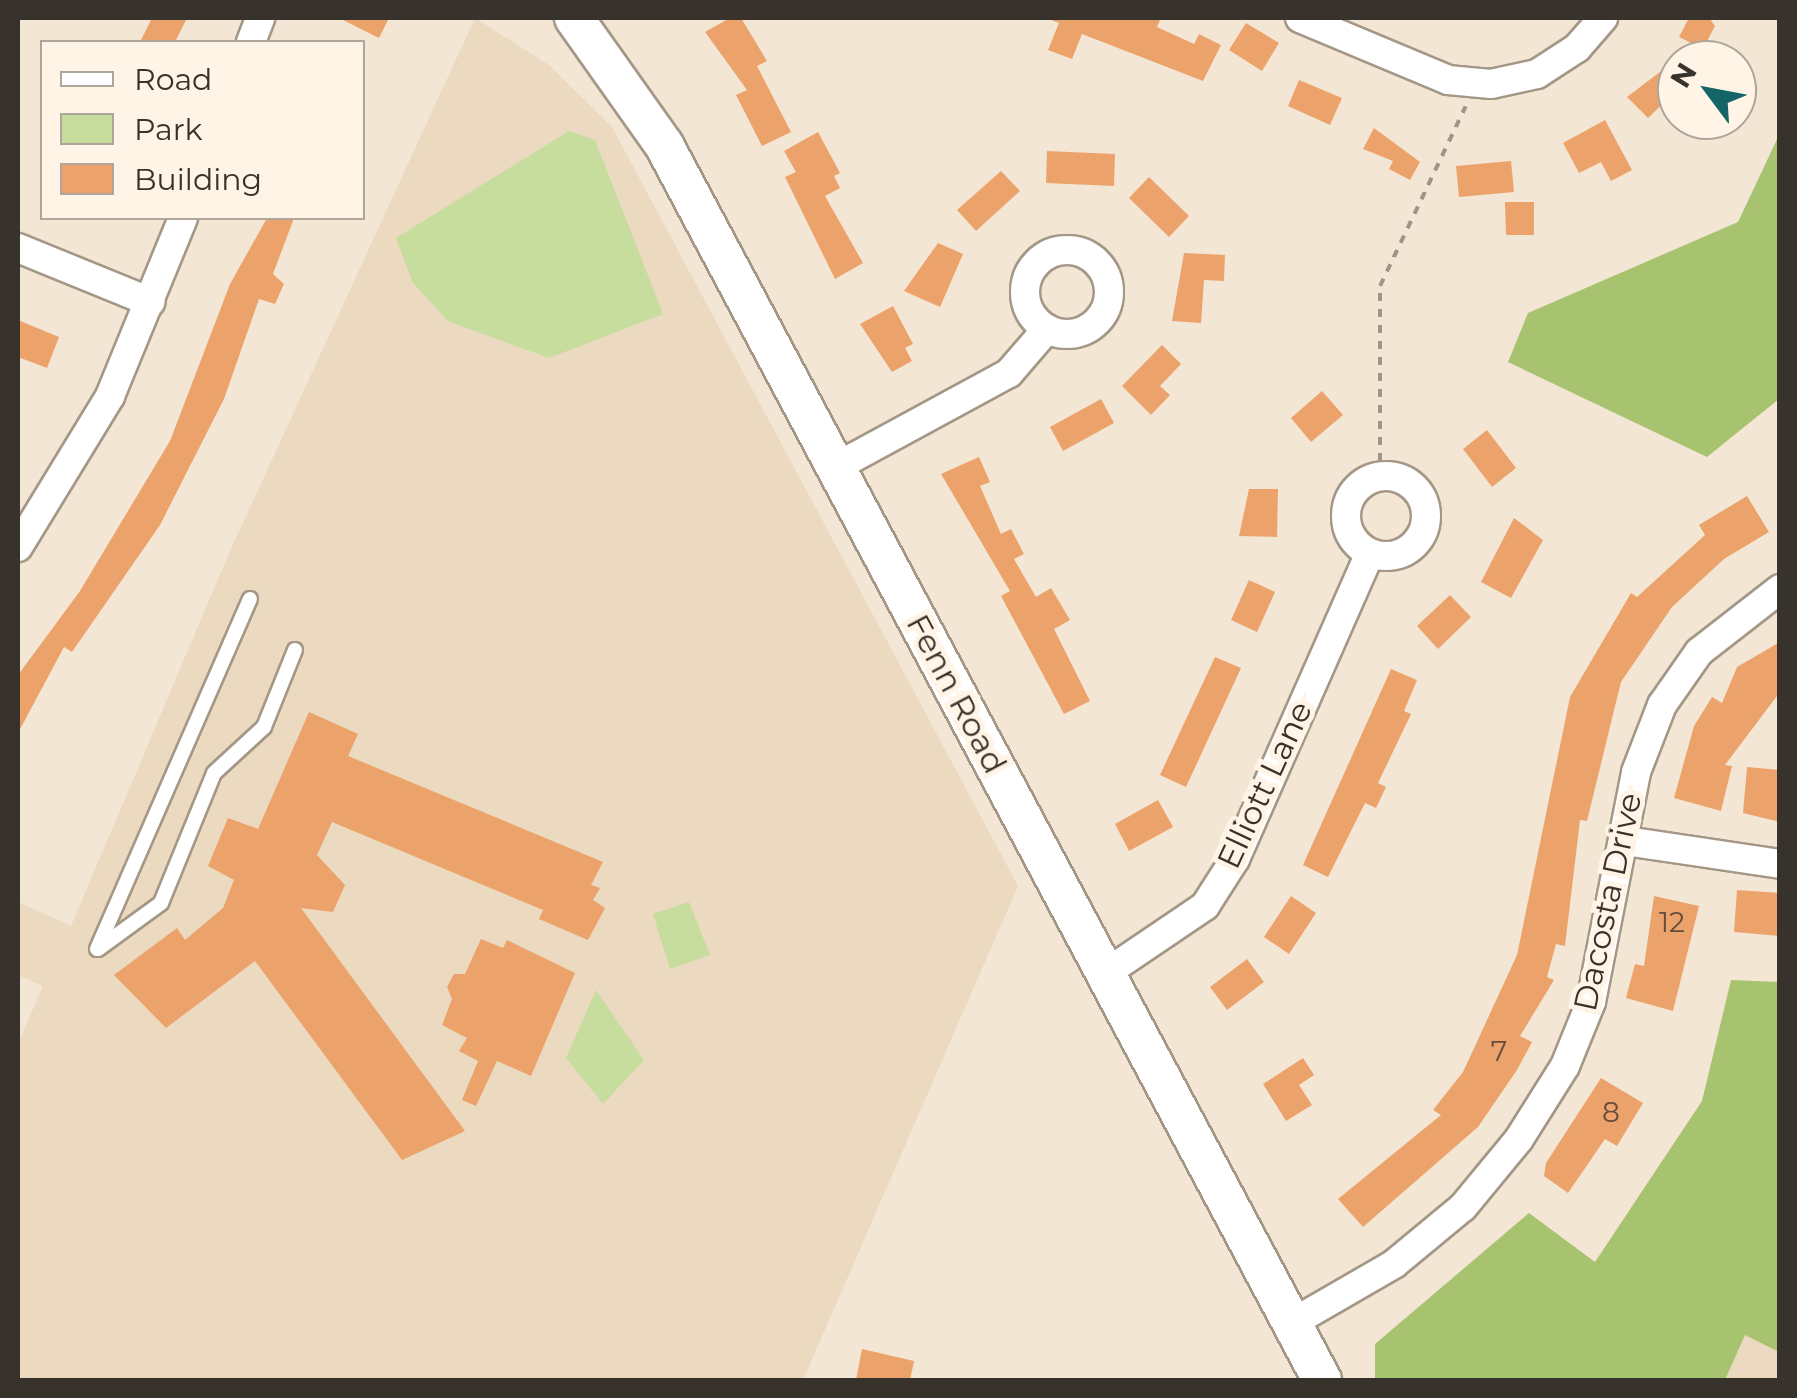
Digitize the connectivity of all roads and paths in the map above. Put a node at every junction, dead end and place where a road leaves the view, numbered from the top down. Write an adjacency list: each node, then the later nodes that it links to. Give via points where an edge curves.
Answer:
1 (574, 18): 9 (street, Fenn Road, via 664,145)
2 (1300, 18): 4 (street, via 1448,80)
3 (1603, 18): 4 (street, via 1577,48 1537,74)
4 (1476, 83): 10 (path, via 1380,286)
5 (181, 220): 7 (street)
6 (18, 248): 7 (street)
7 (150, 302): 11 (street, via 74,464)
8 (1047, 328): 9 (street, via 1009,372)
9 (836, 467): 18 (street, Fenn Road)
10 (1380, 476): 12 (street, via 1354,492 1346,511 1354,540); 12 (street, via 1416,489 1425,526 1399,554)
11 (18, 547)
12 (1370, 553): 18 (street, Elliott Lane, via 1235,859 1205,906)
13 (1780, 588): 16 (street, Dacosta Drive, via 1700,652 1662,705 1636,772)
14 (250, 600): 15 (lane, via 97,949 160,903 214,773 264,727)
15 (294, 650)
16 (1625, 841): 17 (street); 19 (street, Dacosta Drive, via 1591,1002 1565,1066 1519,1139 1463,1207 1394,1264)
17 (1780, 864)
18 (1106, 973): 19 (street, Fenn Road)
19 (1292, 1323): 20 (street, Fenn Road)
20 (1322, 1380)

